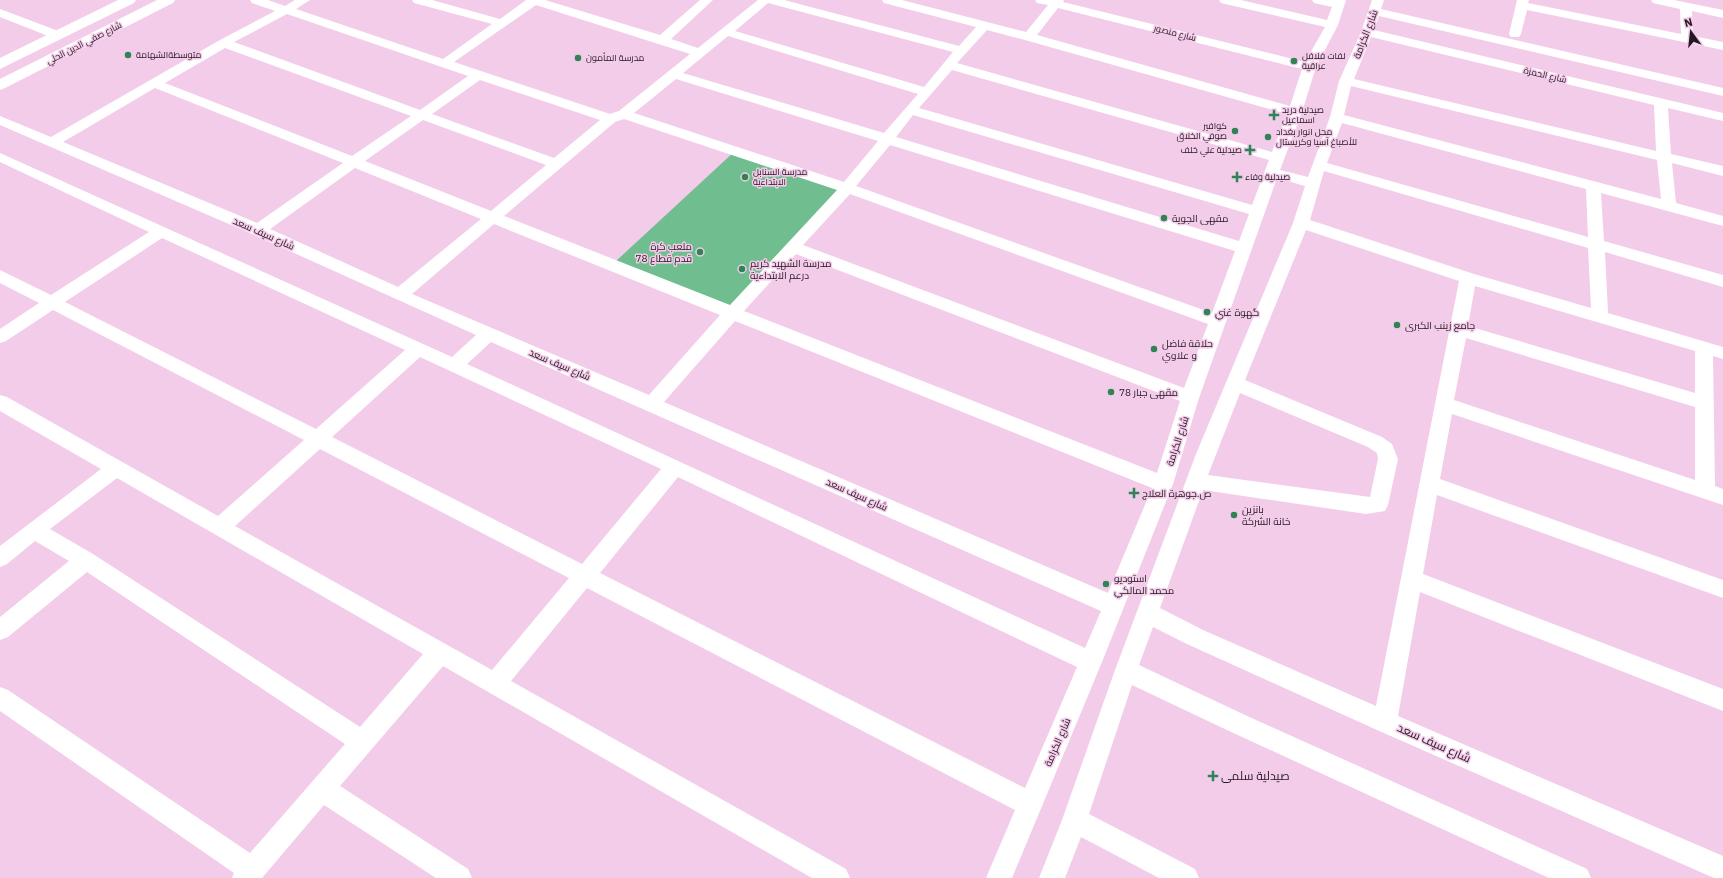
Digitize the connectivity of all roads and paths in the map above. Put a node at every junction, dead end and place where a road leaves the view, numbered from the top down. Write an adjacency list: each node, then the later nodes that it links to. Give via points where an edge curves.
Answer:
1 (129, 0): 31 (main road, شارع صفي الدين الحلي)
2 (168, 0): 47 (main road, شارع صفي الدين الحلي)
3 (256, 0): 21 (street)
4 (304, 0): 21 (street)
5 (418, 0): 22 (street)
6 (533, 0): 25 (street); 34 (street)
7 (706, 0): 34 (street)
8 (765, 0): 28 (street)
9 (770, 0): 37 (street)
10 (888, 0): 27 (street)
11 (1041, 0): 16 (street, شارع منصور)
12 (1225, 0): 26 (street)
13 (1318, 0): 17 (street)
14 (1657, 0): 20 (street)
15 (477, 2): 22 (street)
16 (1056, 2): 32 (street); 42 (street, شارع منصور)
17 (1339, 2): 26 (street, شارع الكرامة)
18 (1523, 2): 30 (street); 33 (street)
19 (1376, 5): 29 (street, شارع الكرامة); 49 (street)
20 (1686, 6): 24 (street); 33 (street)
21 (286, 10): 35 (street); 39 (street)
22 (462, 12): 25 (street)
23 (0, 13): 31 (street)
24 (1723, 14)
25 (502, 23): 39 (street)
26 (1332, 25): 42 (street, شارع الكرامة)
27 (984, 26): 32 (street); 37 (street)
28 (726, 32): 38 (street); 48 (street)
29 (1367, 32): 45 (street, شارع الكرامة); 50 (street, شارع الحمزة)
30 (1515, 34)
31 (57, 35): 40 (main road, شارع صفي الدين الحلي)
32 (1029, 37): 52 (street)
33 (1687, 39): 36 (street)
34 (662, 40): 38 (street)
35 (224, 43): 46 (street); 54 (street)
36 (1723, 46)
37 (961, 50): 41 (street)
38 (700, 53): 44 (street)
39 (445, 63): 43 (street)
40 (0, 64)
41 (948, 65): 48 (street); 66 (street)
42 (1309, 67): 52 (street, شارع الكرامة)
43 (479, 74): 54 (street); 57 (street)
44 (674, 74): 53 (street); 59 (street)
45 (1346, 81): 55 (street, شارع الكرامة); 61 (street)
46 (154, 84): 60 (street); 63 (street)
47 (0, 85)
48 (927, 92): 51 (street)
49 (1723, 92)
50 (1661, 102): 56 (street, شارع الحمزة); 61 (street)
51 (910, 110): 59 (street); 72 (street)
52 (1295, 112): 66 (street, شارع الكرامة)
53 (624, 114): 57 (street); 70 (street)
54 (421, 115): 63 (street); 64 (street)
55 (1337, 117): 65 (street, شارع الكرامة); 69 (street)
56 (1723, 117)
57 (610, 119): 64 (street)
58 (2, 123): 60 (street, شارع سيف سعد)
59 (886, 139): 70 (street); 80 (street)
60 (52, 142): 76 (street, شارع سيف سعد)
61 (1664, 156): 67 (street); 71 (street)
62 (0, 157): 77 (street)
63 (354, 162): 73 (street); 76 (street)
64 (556, 164): 73 (street)
65 (1319, 164): 68 (street, شارع الكرامة); 78 (street)
66 (1274, 165): 68 (street); 72 (street, شارع الكرامة)
67 (1723, 171)
68 (1313, 183): 75 (street, شارع الكرامة)
69 (1594, 187): 71 (street); 78 (street)
70 (847, 188): 79 (street); 88 (street)
71 (1668, 207): 74 (street)
72 (1257, 211): 80 (street, شارع الكرامة)
73 (492, 218): 84 (street); 86 (street)
74 (1723, 221)
75 (1301, 223): 82 (street); 96 (street, شارع الكرامة)
76 (258, 230): 84 (street, شارع سيف سعد)
77 (161, 231): 85 (street); 93 (street)
78 (1597, 244): 83 (street); 87 (street)
79 (792, 247): 86 (street); 97 (street)
80 (1244, 248): 88 (street, شارع الكرامة)
81 (0, 276): 85 (street)
82 (1468, 278): 87 (street); 89 (street)
83 (1723, 281)
84 (400, 295): 90 (street, شارع سيف سعد)
85 (52, 303): 91 (street); 102 (street)
86 (732, 313): 100 (street); 106 (street)
87 (1600, 317): 92 (street)
88 (1218, 322): 97 (street, شارع الكرامة)
89 (1458, 329): 99 (street); 101 (street)
90 (489, 334): 95 (street); 100 (street, شارع سيف سعد)
91 (0, 337)
92 (1704, 348): 94 (street); 99 (street)
93 (418, 349): 95 (street); 102 (street)
94 (1723, 353)
95 (454, 365): 103 (street)
96 (1234, 383): 105 (street, شارع الكرامة); 105 (street, via 1375,442 1385,449 1388,459 1378,505 1366,506)
97 (1190, 398): 106 (street, شارع الكرامة)
98 (0, 402): 104 (street)
99 (1704, 403): 108 (street)
100 (652, 404): 117 (street, شارع سيف سعد)
101 (1444, 404): 107 (street); 108 (street)
102 (318, 439): 110 (street); 114 (street)
103 (675, 467): 114 (street); 121 (street)
104 (116, 468): 110 (street); 111 (street)
105 (1196, 481): 118 (street, شارع الكرامة)
106 (1163, 484): 117 (street, شارع الكرامة)
107 (1430, 484): 115 (street); 116 (street)
108 (1705, 491): 109 (street)
109 (1723, 497)
110 (220, 527): 120 (street)
111 (34, 530): 112 (street); 113 (street)
112 (0, 558)
113 (86, 560): 119 (street); 127 (street)
114 (584, 576): 123 (street); 129 (street)
115 (1412, 579): 125 (street); 126 (street)
116 (1723, 589)
117 (1114, 606): 121 (street, شارع الكرامة)
118 (1148, 613): 122 (street, شارع الكرامة); 126 (street, شارع سيف سعد, via 1195,637)
119 (0, 630)
120 (440, 652): 123 (street); 127 (street)
121 (1091, 662): 129 (street, شارع الكرامة)
122 (1126, 670): 130 (street, شارع الكرامة); 138 (street)
123 (495, 683): 134 (street)
124 (0, 698): 132 (street)
125 (1723, 700)
126 (1385, 722): 131 (street, شارع سيف سعد)
127 (362, 742): 128 (street)
128 (322, 789): 132 (street); 133 (street)
129 (1030, 804): 135 (street, شارع الكرامة)
130 (1075, 820): 136 (street, شارع الكرامة); 137 (street)
131 (1723, 869)
132 (248, 874)
133 (459, 878)
134 (837, 878)
135 (999, 878)
136 (1052, 878)
137 (1186, 878)
138 (1578, 878)

